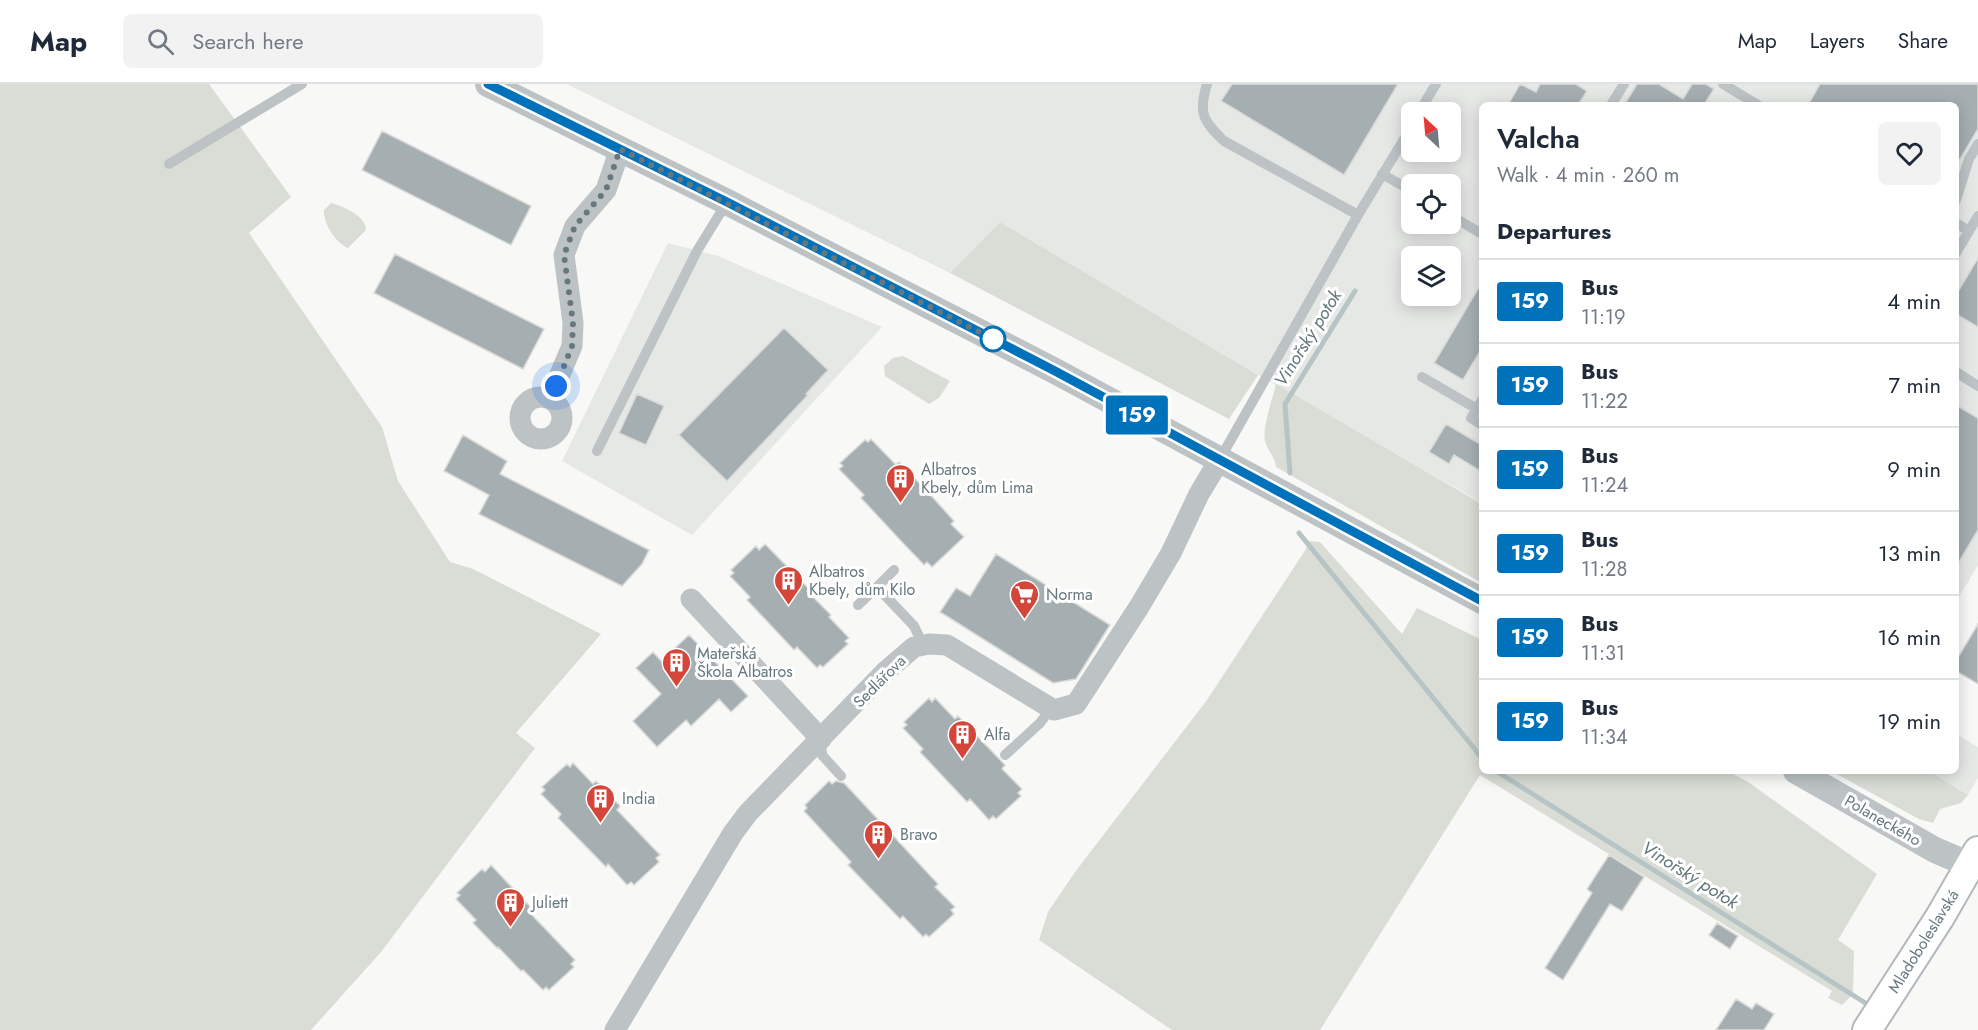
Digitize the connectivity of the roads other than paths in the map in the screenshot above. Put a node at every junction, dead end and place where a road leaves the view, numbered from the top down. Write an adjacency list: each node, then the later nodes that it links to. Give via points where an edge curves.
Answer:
1 (302, 84): 13 (lane)
2 (488, 84): 12 (street)
3 (1207, 84): 18 (lane, via 1202,113 1224,141)
4 (1437, 84): 7 (lane)
5 (1624, 84): 8 (lane)
6 (1723, 84): 9 (lane)
7 (1425, 102)
8 (1613, 102)
9 (1753, 102)
10 (1401, 144): 14 (lane)
11 (1978, 144): 16 (lane)
12 (620, 149): 17 (street); 28 (street, via 606,190 575,226 564,255 573,323 572,346)
13 (170, 164)
14 (1382, 174): 15 (lane); 18 (lane)
15 (1401, 185)
16 (1959, 191)
17 (727, 202): 31 (lane, via 697,251); 32 (street)
18 (1358, 215): 32 (lane)
19 (1978, 216): 22 (lane)
20 (1461, 222): 23 (lane)
21 (1959, 226): 22 (lane)
22 (1969, 231): 24 (lane)
23 (1479, 232)
24 (1959, 248)
25 (1959, 374): 27 (lane)
26 (1422, 376): 29 (lane)
27 (1978, 386)
28 (550, 398)
29 (1479, 404): 30 (lane, via 1471,418)
30 (1479, 422)
31 (597, 451)
32 (1220, 459): 36 (street); 39 (street, via 1171,553 1085,691 1076,704 1065,709)
33 (894, 570): 34 (lane)
34 (877, 587): 37 (lane); 38 (lane, via 914,626)
35 (691, 599): 40 (street)
36 (1479, 599)
37 (858, 605)
38 (923, 645): 39 (street, Sedlářova, via 947,645); 40 (street, Sedlářova, via 915,647 885,672)
39 (1051, 708): 41 (lane)
40 (821, 739): 43 (lane, via 822,755); 45 (street, Sedlářova, via 733,833)
41 (1005, 755)
42 (1801, 774): 44 (street, Polaneckého, via 1935,850)
43 (841, 776)
44 (1974, 858): 46 (main road, Mladoboleslavská)
45 (615, 1030)
46 (1867, 1030)

